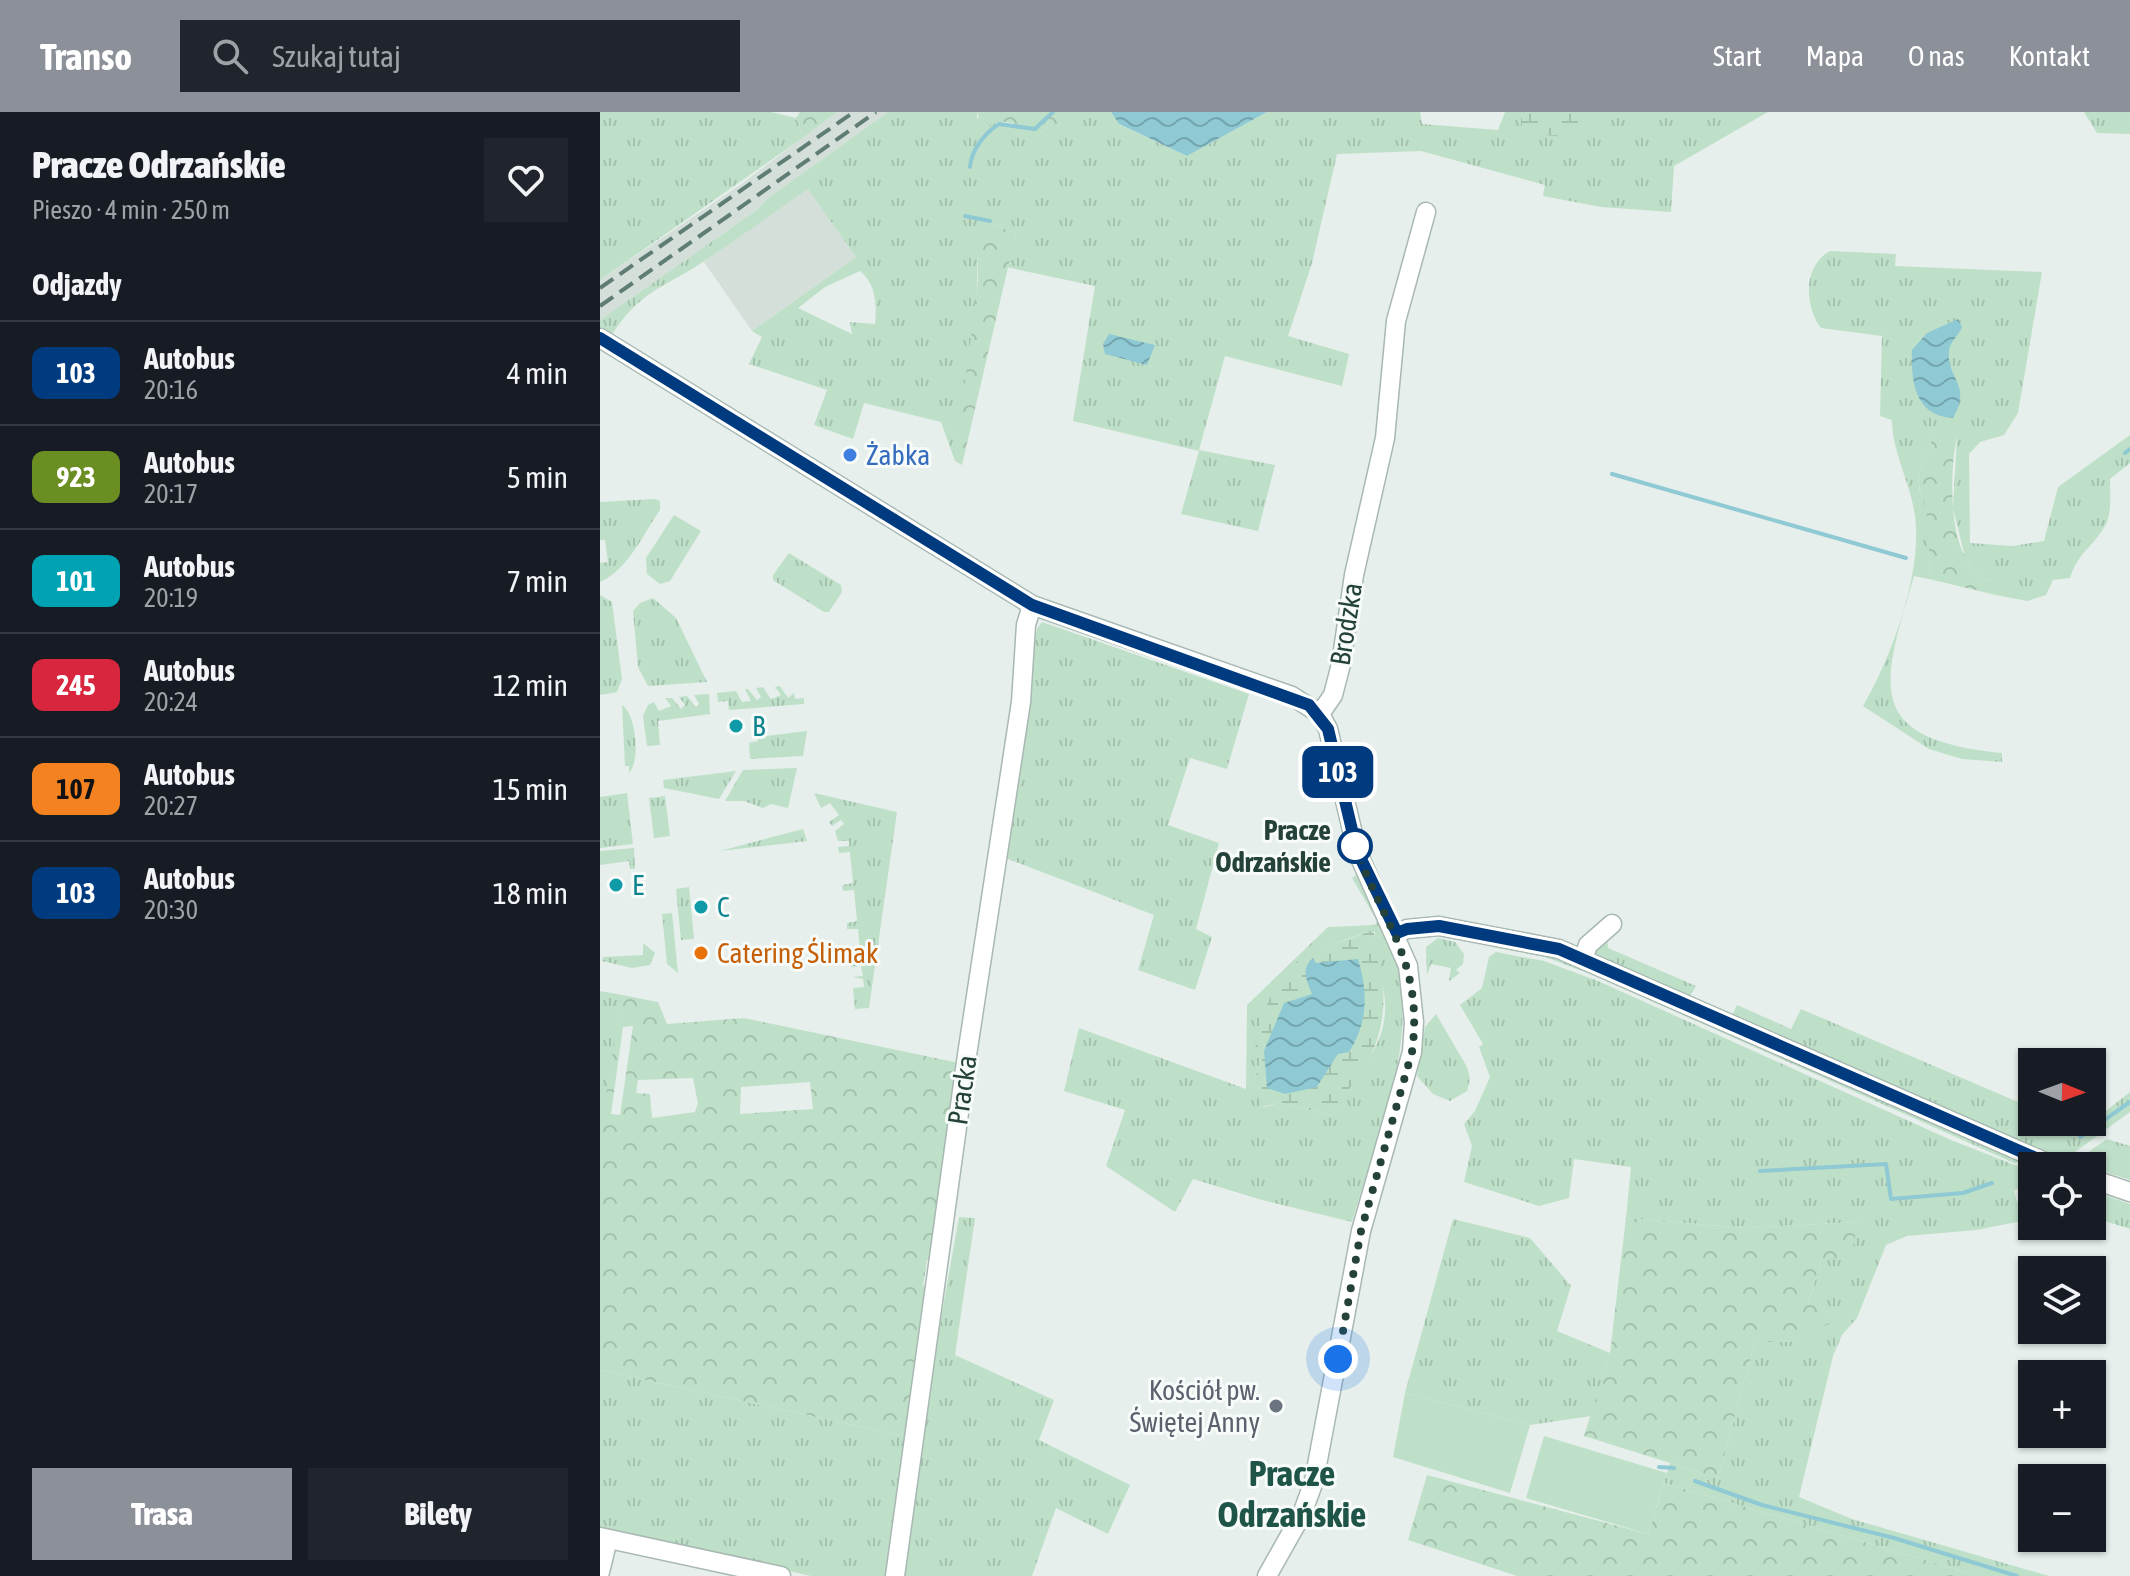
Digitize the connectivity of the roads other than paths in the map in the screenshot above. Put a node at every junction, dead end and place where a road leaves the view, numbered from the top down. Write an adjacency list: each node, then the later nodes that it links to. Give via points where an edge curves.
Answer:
1 (1426, 212): 4 (street, Brodzka, via 1396,321 1385,438 1358,552 1341,666 1333,695)
2 (600, 338): 3 (street)
3 (1032, 605): 4 (street, via 1292,696); 14 (street, Pracka)
4 (1320, 714): 6 (street, via 1357,851)
5 (1612, 924): 7 (street, via 1588,945)
6 (1397, 933): 7 (street, via 1439,926 1519,940); 15 (street, via 1413,996 1412,1052 1361,1231 1314,1481)
7 (1583, 959): 8 (street)
8 (2022, 1152)
9 (2106, 1184): 10 (street)
10 (2130, 1192)
11 (604, 1538): 12 (street); 13 (street)
12 (600, 1572)
13 (781, 1576)
14 (895, 1576)
15 (1267, 1576)

